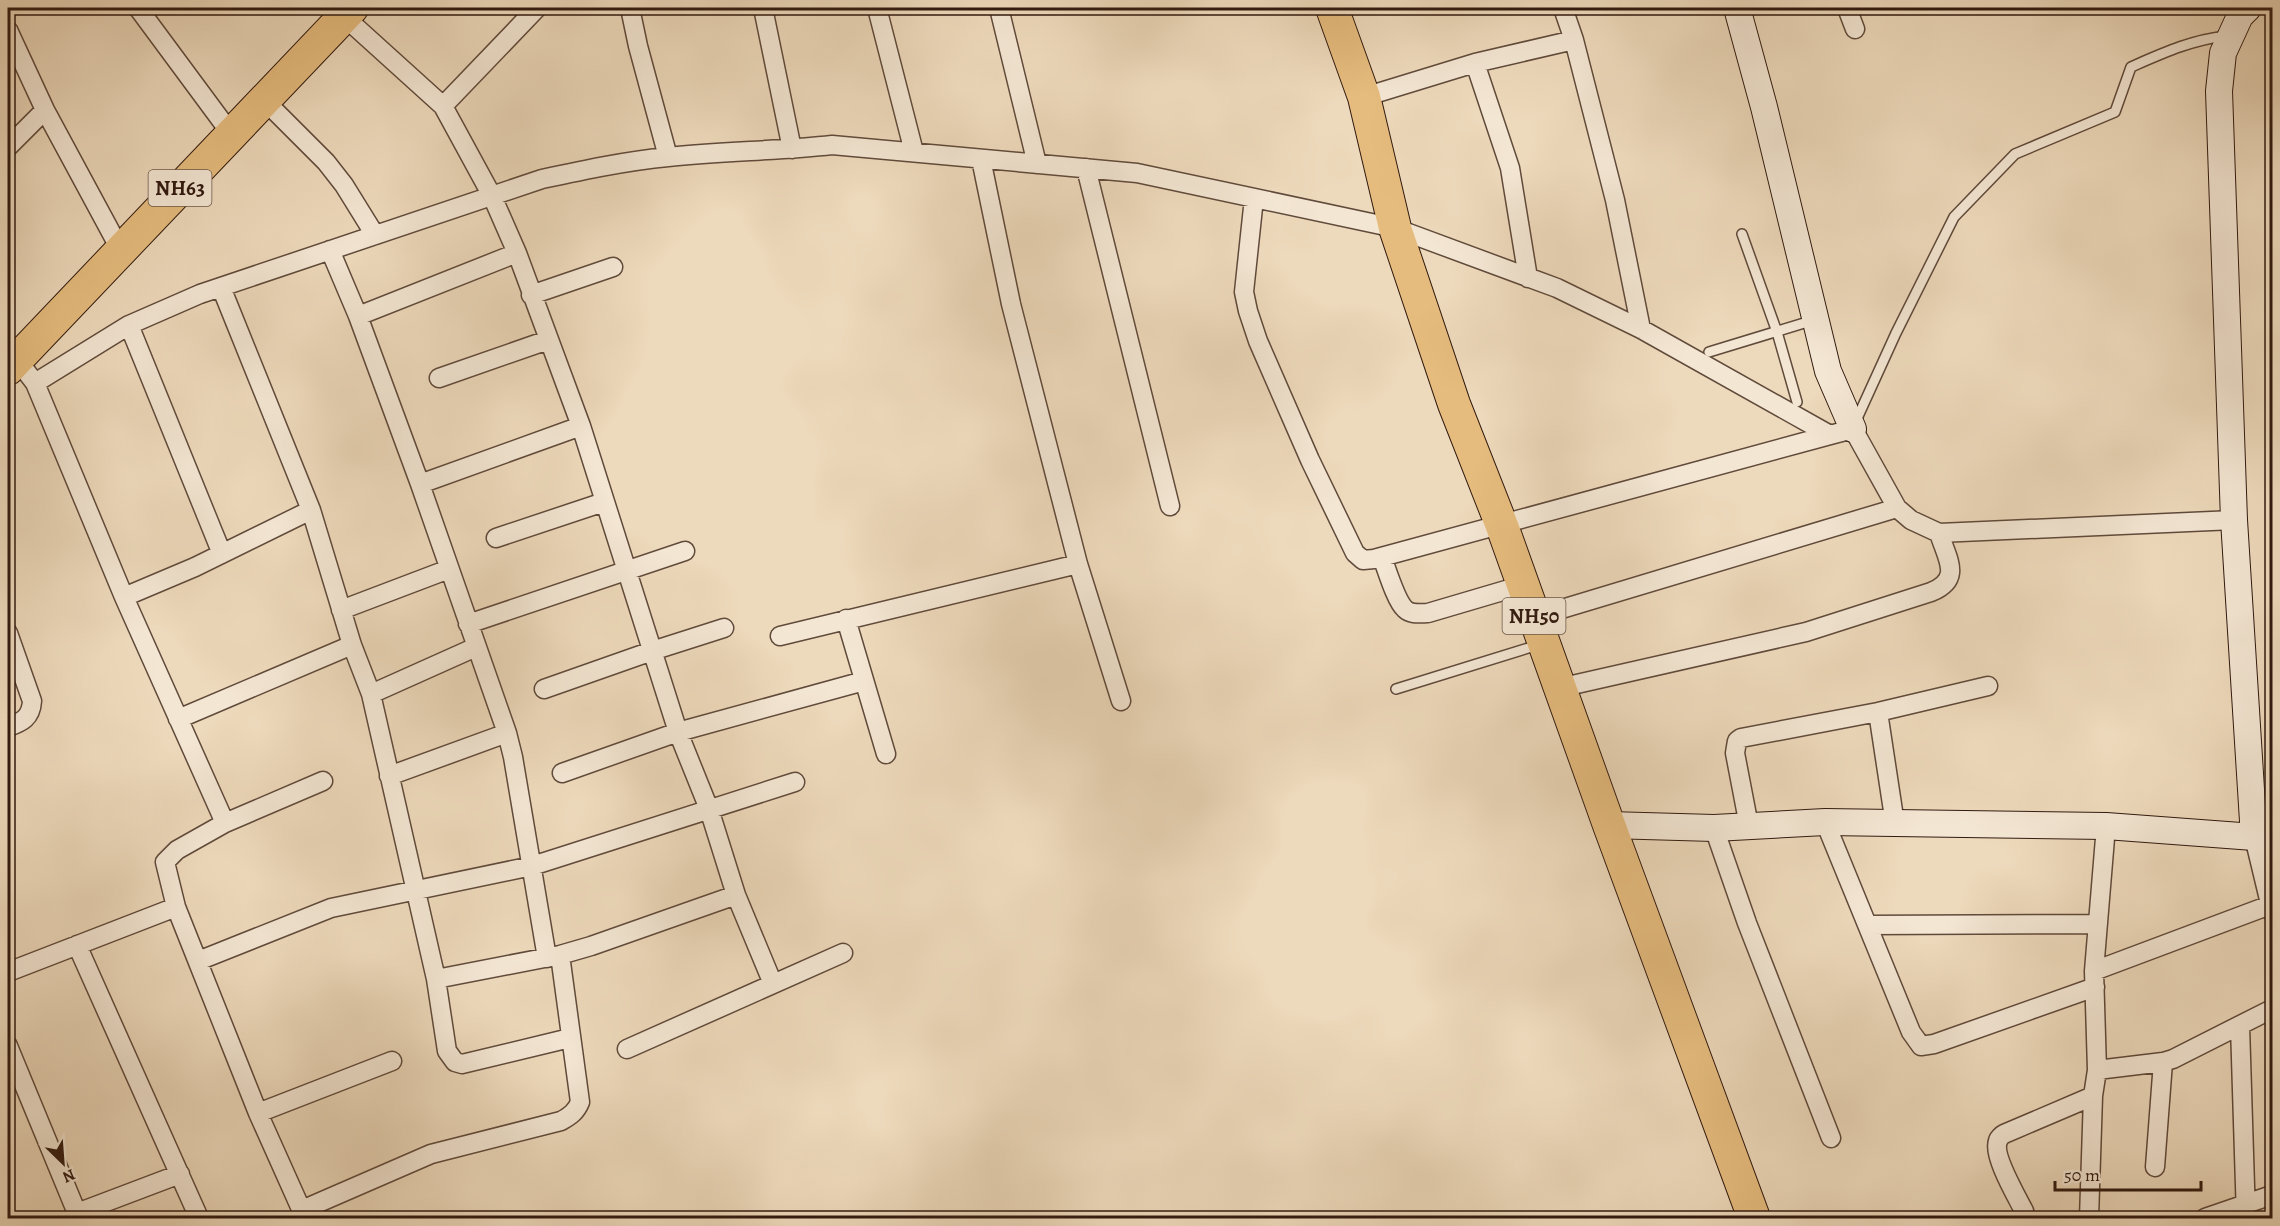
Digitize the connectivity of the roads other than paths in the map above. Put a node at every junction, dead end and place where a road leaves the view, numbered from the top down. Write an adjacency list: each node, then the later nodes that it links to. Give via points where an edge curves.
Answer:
1 (138, 8): 23 (street)
2 (537, 8): 21 (street)
3 (630, 8): 27 (street)
4 (763, 8): 25 (street)
5 (877, 8): 26 (street)
6 (999, 8): 29 (street)
7 (1332, 8): 19 (highway, NH50)
8 (1563, 8): 16 (street)
9 (1737, 8): 44 (street)
10 (1847, 8): 13 (street)
11 (2248, 8): 15 (street)
12 (339, 10): 20 (highway, NH63); 21 (street); 23 (highway, NH63)
13 (1855, 29)
14 (8, 30): 17 (street)
15 (2231, 35): 54 (lane, via 2202,39 2131,67 2115,112 2014,154 1954,217); 60 (street, via 2223,53 2219,91)
16 (1574, 40): 18 (street); 46 (street, via 1616,200)
17 (14, 57): 22 (street)
18 (1475, 63): 19 (street); 40 (street, via 1510,168)
19 (1364, 97): 33 (highway, NH50)
20 (264, 100): 23 (highway, NH63); 35 (street, via 330,167)
21 (443, 106): 31 (street)
22 (45, 110): 24 (street); 36 (street)
23 (225, 128): 36 (highway, NH63)
24 (8, 147)
25 (792, 149): 26 (street, via 832,145); 27 (street)
26 (914, 152): 28 (street)
27 (668, 157): 31 (street, via 542,179)
28 (981, 159): 29 (street); 67 (street, via 1011,304)
29 (1037, 164): 30 (street)
30 (1086, 168): 32 (street, via 1137,173); 57 (street)
31 (492, 196): 35 (street); 38 (street)
32 (1254, 198): 33 (street); 66 (street, via 1244,292 1253,326 1355,553 1363,560)
33 (1395, 228): 40 (street); 61 (highway, NH50, via 1454,404)
34 (1742, 234): 47 (lane)
35 (375, 235): 37 (street)
36 (116, 242): 50 (highway, NH63)
37 (330, 250): 41 (street); 43 (street)
38 (517, 252): 42 (street); 43 (street)
39 (613, 267): 42 (street)
40 (1528, 278): 46 (street, via 1557,288)
41 (221, 287): 45 (street); 59 (street)
42 (531, 294): 48 (street)
43 (358, 316): 55 (street)
44 (1815, 320): 47 (lane); 54 (street)
45 (129, 325): 50 (street); 65 (street)
46 (1641, 330): 54 (street)
47 (1777, 332): 49 (lane); 52 (lane)
48 (548, 340): 51 (street); 53 (street)
49 (1709, 352)
50 (15, 361): 71 (street)
51 (439, 378)
52 (1797, 402)
53 (581, 426): 55 (street); 56 (street)
54 (1841, 432): 58 (street); 61 (street)
55 (420, 484): 68 (street)
56 (604, 502): 63 (street); 69 (street)
57 (1170, 506)
58 (1897, 508): 62 (street, via 1911,520); 76 (street)
59 (311, 510): 65 (street); 72 (street)
60 (2234, 520): 62 (street); 107 (street)
61 (1502, 526): 66 (street); 70 (highway, NH50)
62 (1939, 532): 84 (street, via 1951,573 1941,588 1806,632)
63 (496, 538)
64 (685, 551): 69 (street)
65 (222, 554): 71 (street)
66 (1382, 557): 70 (street, via 1401,603 1415,614)
67 (1078, 564): 73 (street); 88 (street)
68 (449, 568): 72 (street); 74 (street)
69 (626, 570): 74 (street); 81 (street)
70 (1523, 585): 76 (highway, NH50)
71 (124, 597): 90 (street)
72 (341, 610): 79 (street)
73 (846, 620): 78 (street); 82 (street)
74 (468, 624): 80 (street)
75 (724, 628): 81 (street)
76 (1539, 630): 84 (highway, NH50); 86 (lane)
77 (8, 633): 91 (street, via 32,710 28,717)
78 (780, 636)
79 (352, 645): 87 (street); 90 (street)
80 (476, 647): 87 (street); 93 (street)
81 (652, 651): 85 (street); 92 (street)
82 (864, 681): 92 (street); 94 (street)
83 (1988, 686): 89 (street)
84 (1559, 688): 103 (highway, NH50)
85 (544, 689)
86 (1396, 689)
87 (371, 694): 96 (street)
88 (1121, 701)
89 (1878, 712): 102 (street); 104 (street, via 1737,741 1735,753)
90 (178, 719): 101 (street)
91 (8, 727)
92 (678, 732): 95 (street); 99 (street)
93 (507, 733): 96 (street); 108 (street)
94 (886, 754)
95 (562, 773)
96 (389, 776): 109 (street)
97 (323, 781): 101 (street)
98 (795, 782): 99 (street)
99 (709, 809): 108 (street); 110 (street)
100 (1825, 822): 102 (street); 104 (street); 114 (street)
101 (225, 823): 111 (street, via 177,850 165,862)
102 (1895, 824): 105 (street)
103 (1609, 825): 106 (street); 142 (highway, NH50)
104 (1749, 826): 106 (street)
105 (2106, 826): 107 (street); 113 (street)
106 (1714, 828): 133 (street)
107 (2263, 838): 112 (street)
108 (532, 866): 109 (street); 117 (street)
109 (416, 890): 118 (street, via 332,908); 120 (street)
110 (735, 895): 117 (street); 122 (street)
111 (176, 907): 115 (street); 118 (street)
112 (2271, 908): 121 (street)
113 (2098, 924): 114 (street); 121 (street)
114 (1867, 925): 121 (street, via 1911,1032 1921,1046)
115 (77, 945): 119 (street); 135 (street)
116 (843, 953): 122 (street)
117 (553, 956): 120 (street); 125 (street)
118 (198, 961): 132 (street)
119 (8, 972)
120 (436, 979): 125 (street, via 447,1051 455,1062 462,1064)
121 (2095, 979): 130 (street)
122 (773, 984): 127 (street)
123 (2272, 1009): 124 (street)
124 (2240, 1026): 129 (street); 138 (street)
125 (570, 1038): 139 (street, via 580,1102 570,1116 431,1154)
126 (8, 1046): 140 (street)
127 (627, 1049)
128 (392, 1061): 132 (street)
129 (2163, 1062): 130 (street); 134 (street)
130 (2097, 1070): 131 (street)
131 (2093, 1096): 137 (street, via 1998,1140 2002,1165); 143 (street)
132 (258, 1113): 139 (street)
133 (1831, 1138)
134 (2155, 1167)
135 (180, 1174): 140 (street); 141 (street)
136 (2272, 1195): 138 (street)
137 (2024, 1211)
138 (2246, 1211): 144 (street)
139 (303, 1214)
140 (78, 1216)
141 (199, 1218)
142 (1754, 1218)
143 (2090, 1218)
144 (2205, 1218)

